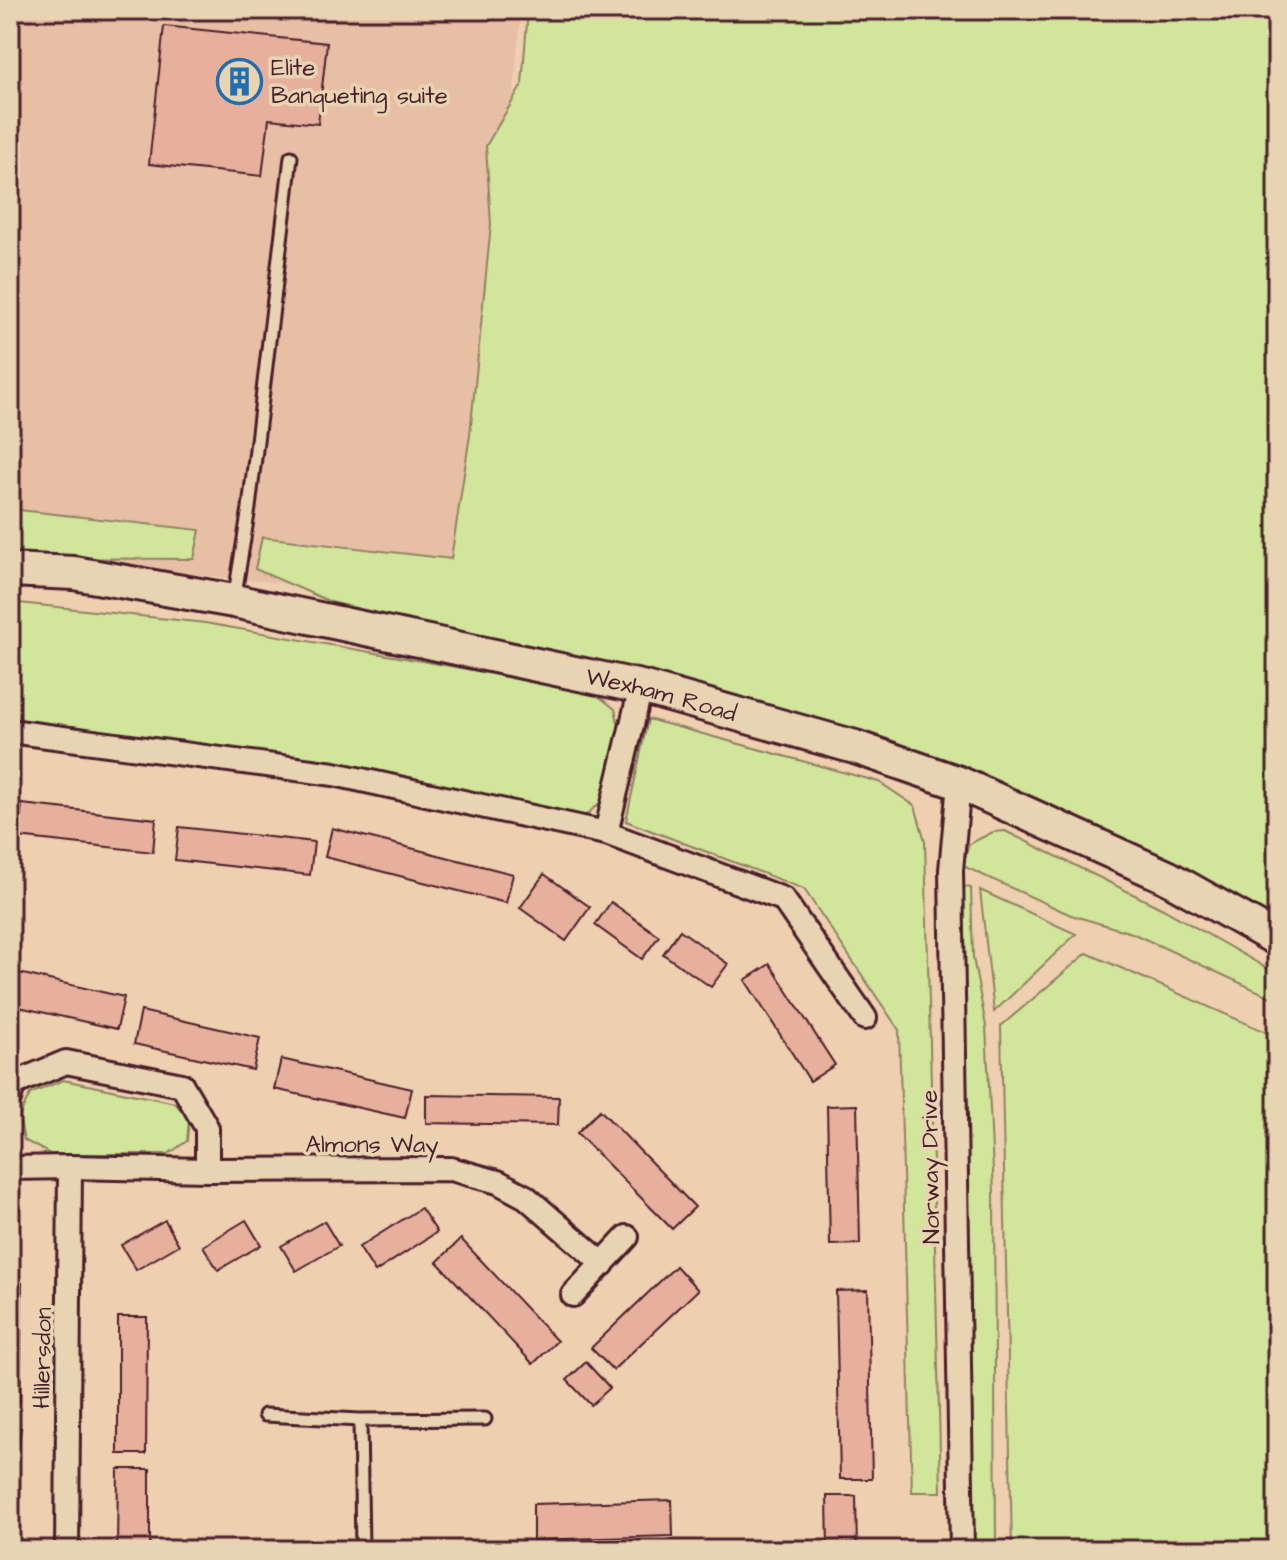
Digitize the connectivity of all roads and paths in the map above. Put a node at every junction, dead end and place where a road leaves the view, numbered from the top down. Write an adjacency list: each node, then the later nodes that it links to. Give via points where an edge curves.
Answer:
1 (291, 157): 3 (lane)
2 (10, 570): 3 (street, Wexham Road, via 74,573)
3 (234, 601): 4 (street, Wexham Road)
4 (641, 687): 6 (street, Wexham Road, via 855,747); 7 (street)
5 (10, 731): 7 (street, via 334,774)
6 (959, 783): 8 (street, Wexham Road, via 1167,877); 22 (street, Norway Drive, via 951,870)
7 (606, 833): 9 (street, via 783,899)
8 (1277, 939)
9 (865, 1018)
10 (10, 1097): 13 (street, via 13,1084 66,1062 182,1085 207,1128)
11 (70, 1167): 12 (street, Almons Way); 13 (street, Almons Way); 20 (street, Hillersdon)
12 (10, 1168)
13 (207, 1170): 15 (street, Almons Way, via 451,1169 498,1182 526,1197)
14 (627, 1237): 15 (street)
15 (603, 1264): 16 (street)
16 (573, 1295)
17 (265, 1415): 19 (lane)
18 (485, 1419): 19 (lane)
19 (360, 1420): 21 (lane)
20 (67, 1550)
21 (362, 1550)
22 (962, 1550)

